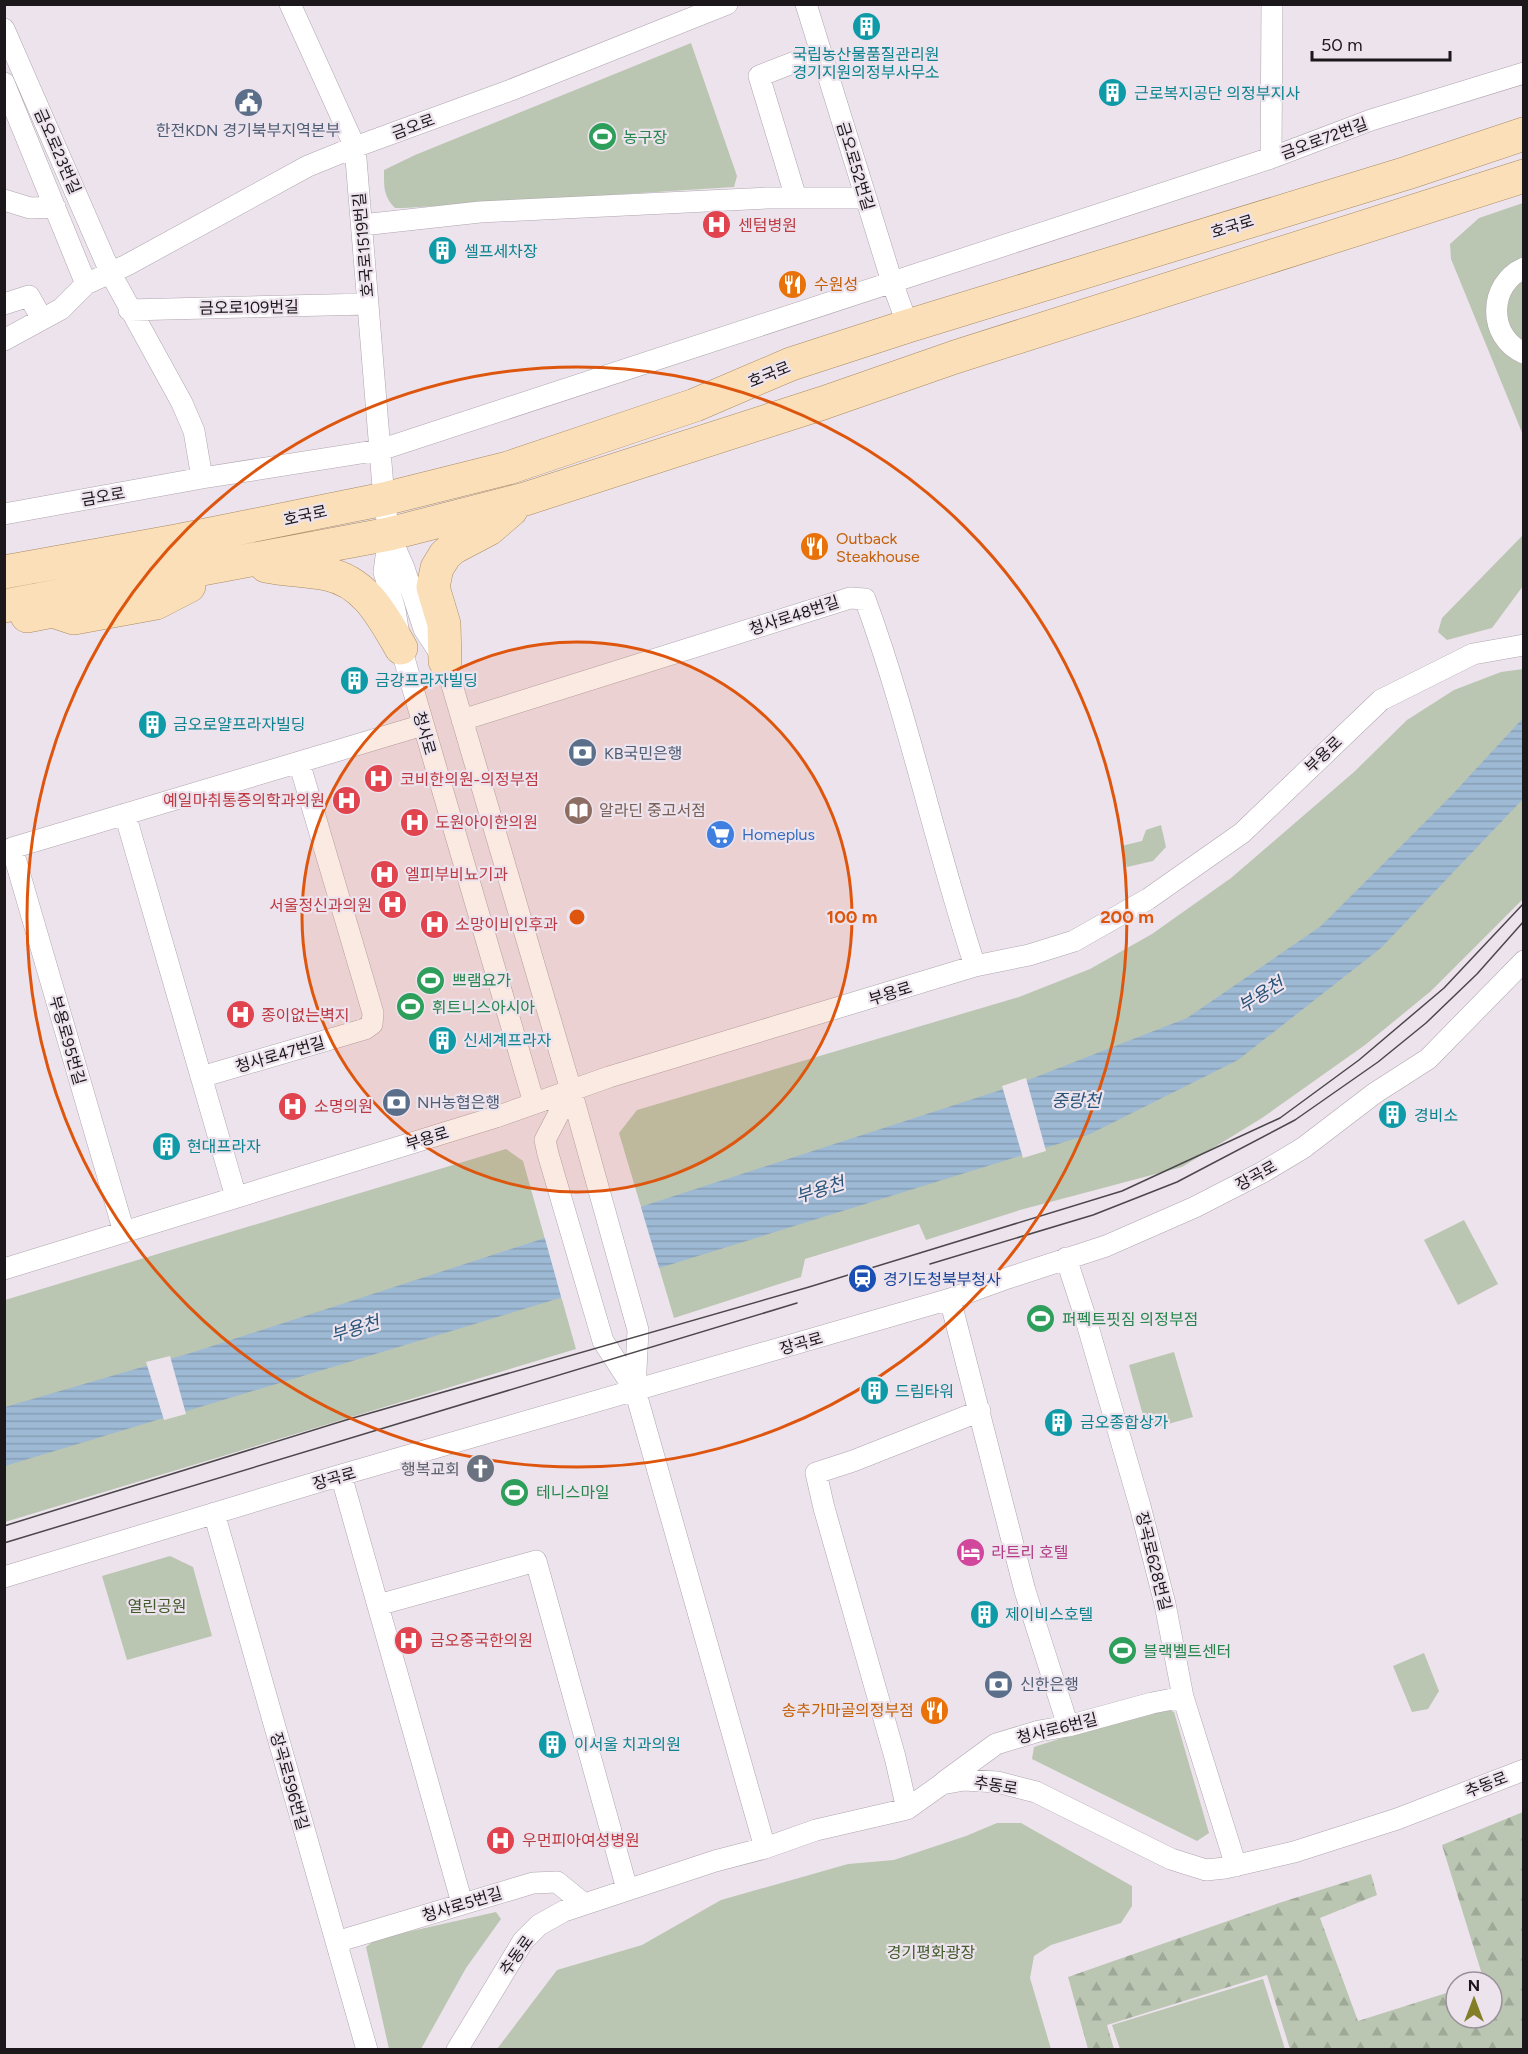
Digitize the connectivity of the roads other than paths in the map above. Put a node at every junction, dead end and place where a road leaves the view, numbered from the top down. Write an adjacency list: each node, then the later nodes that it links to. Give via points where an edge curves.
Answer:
1 (290, 4): 10 (street, 호국로1519번길)
2 (727, 4): 10 (street, 금오로)
3 (806, 4): 6 (street, 금오로52번길)
4 (1272, 4): 11 (street, 금오로72번길)
5 (4, 29): 19 (street, 금오로23번길)
6 (821, 52): 13 (street, via 759,75); 14 (street, 금오로52번길)
7 (1524, 73): 11 (street, 금오로72번길, via 1371,120)
8 (4, 83): 16 (street)
9 (1524, 134): 26 (main road, 호국로)
10 (355, 147): 17 (street, 호국로1519번길); 19 (street, 금오로, via 308,166)
11 (1271, 158): 20 (street, 금오로)
12 (1524, 176): 32 (main road, 호국로)
13 (796, 198): 14 (street); 17 (street, via 480,212)
14 (866, 198): 20 (street, 금오로52번길)
15 (4, 200): 16 (street, via 30,208)
16 (55, 207): 21 (street)
17 (362, 225): 23 (street, 호국로1519번길)
18 (1524, 268): 28 (street, via 1504,284 1496,316 1503,336)
19 (111, 274): 21 (street, 금오로); 24 (street)
20 (892, 282): 26 (street, 금오로52번길); 29 (street, 금오로)
21 (86, 284): 25 (street, 금오로, via 61,309)
22 (4, 304): 25 (street, via 29,296)
23 (368, 304): 24 (street, 금오로109번길); 29 (street, 호국로1519번길)
24 (129, 310): 30 (street, via 182,403 194,431)
25 (42, 319): 27 (street, 금오로)
26 (908, 326): 31 (main road, 호국로, via 791,364 695,405 519,464)
27 (4, 340)
28 (1524, 353)
29 (380, 450): 30 (street, 금오로); 31 (street, 호국로1519번길)
30 (202, 478): 33 (street, 금오로)
31 (384, 499): 34 (street, 청사로); 37 (main road, 호국로)
32 (525, 499): 34 (main road, 호국로); 42 (main road, 호국로, via 489,529 453,548 437,568 433,587 444,624)
33 (4, 514)
34 (389, 534): 35 (main road, 호국로); 41 (street, 청사로, via 384,572); 42 (street, 청사로, via 424,629)
35 (241, 561): 36 (main road); 38 (main road, 호국로)
36 (280, 569): 39 (main road, via 189,586 146,605 74,618 53,611); 41 (main road, via 330,574 353,584 373,601)
37 (4, 572)
38 (4, 606)
39 (4, 621)
40 (1524, 645): 48 (street, 부용로, via 1473,654 1381,700 1242,832 1148,899 1074,940 1029,956)
41 (400, 648): 44 (street, 청사로)
42 (445, 661): 43 (street, 청사로)
43 (462, 720): 48 (street, 청사로48번길, via 850,598 865,599); 50 (street, 청사로)
44 (423, 725): 45 (street); 51 (street, 청사로)
45 (299, 762): 46 (street); 49 (street, 청사로47번길, via 373,1013 372,1024)
46 (125, 814): 49 (street); 53 (street, 부용로95번길, via 12,848)
47 (1524, 961): 54 (street, 장곡로, via 1428,1059 1375,1093 1303,1148 1195,1207 1106,1246)
48 (975, 966): 50 (street, 부용로)
49 (201, 1077): 52 (street)
50 (571, 1090): 51 (street, 부용로); 57 (street, 청사로, via 638,1330); 57 (street, via 545,1140 603,1341)
51 (534, 1103): 52 (street, 부용로)
52 (236, 1197): 53 (street, 부용로)
53 (124, 1232): 55 (street, 부용로)
54 (1066, 1258): 56 (street, 장곡로); 63 (street, 장곡로628번길, via 1140,1506)
55 (4, 1269)
56 (950, 1299): 57 (street, 장곡로); 58 (street)
57 (635, 1390): 59 (street, 장곡로); 68 (street)
58 (980, 1410): 64 (street, via 1025,1591); 67 (street, via 816,1473)
59 (341, 1475): 60 (street, 장곡로); 62 (street)
60 (214, 1513): 61 (street, 장곡로); 73 (street, 장곡로596번길)
61 (4, 1577)
62 (378, 1605): 70 (street, via 536,1561); 71 (street)
63 (1183, 1697): 64 (street, 청사로6번길); 69 (street, 장곡로628번길)
64 (1068, 1726): 66 (street, 청사로6번길, via 996,1744)
65 (1524, 1770): 69 (street, 추동로, via 1397,1819)
66 (942, 1784): 67 (street, 추동로); 69 (street, 추동로, via 964,1780 997,1782 1036,1792 1187,1865 1206,1870)
67 (907, 1809): 68 (street, 추동로, via 816,1830)
68 (765, 1848): 70 (street, 추동로)
69 (1236, 1866)
70 (627, 1889): 72 (street, 추동로)
71 (462, 1903): 72 (street, 청사로5번길, via 532,1883 557,1882); 73 (street, 청사로5번길)
72 (584, 1904): 75 (street, 추동로, via 539,1925 523,1941)
73 (336, 1942): 74 (street, 장곡로596번길)
74 (367, 2049)
75 (457, 2049)

